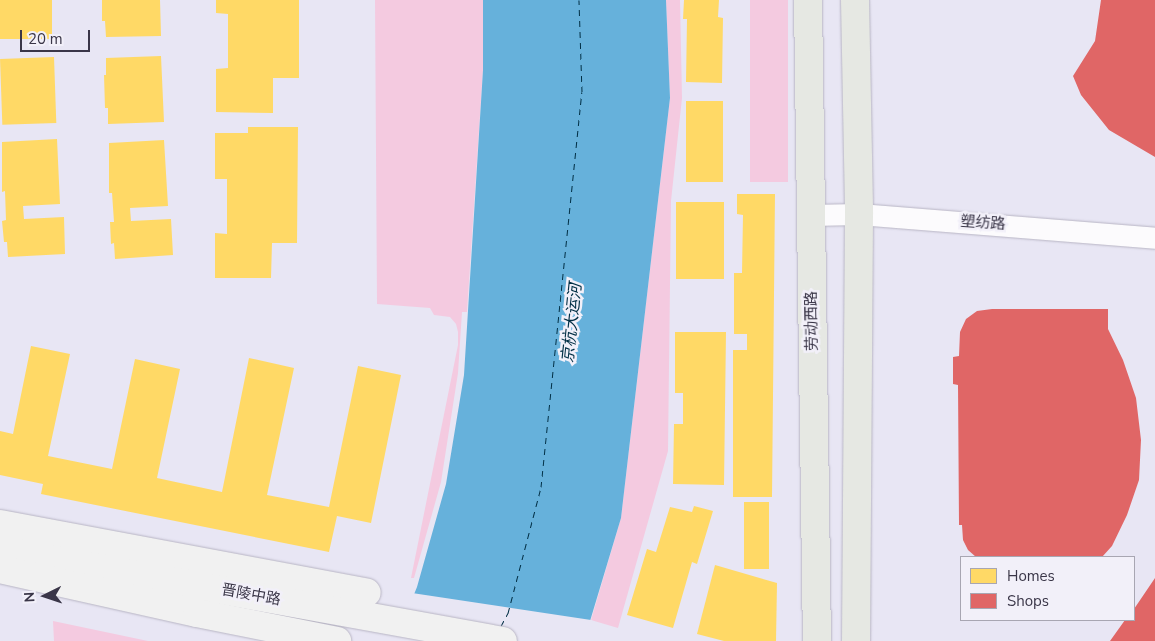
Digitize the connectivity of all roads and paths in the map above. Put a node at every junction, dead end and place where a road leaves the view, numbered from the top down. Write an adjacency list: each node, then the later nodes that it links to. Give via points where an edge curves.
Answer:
1 (808, 0): 4 (main road, 劳动西路)
2 (855, 0): 3 (main road)
3 (858, 214): 4 (street, 塑纺路); 5 (street, 塑纺路); 13 (main road)
4 (810, 215): 12 (main road, 劳动西路)
5 (1155, 238)
6 (0, 524): 9 (main road)
7 (0, 550): 9 (main road, 晋陵中路)
8 (0, 569): 10 (main road, 晋陵中路)
9 (365, 604): 11 (main road, 晋陵中路)
10 (337, 641)
11 (503, 641)
12 (817, 641)
13 (856, 641)

